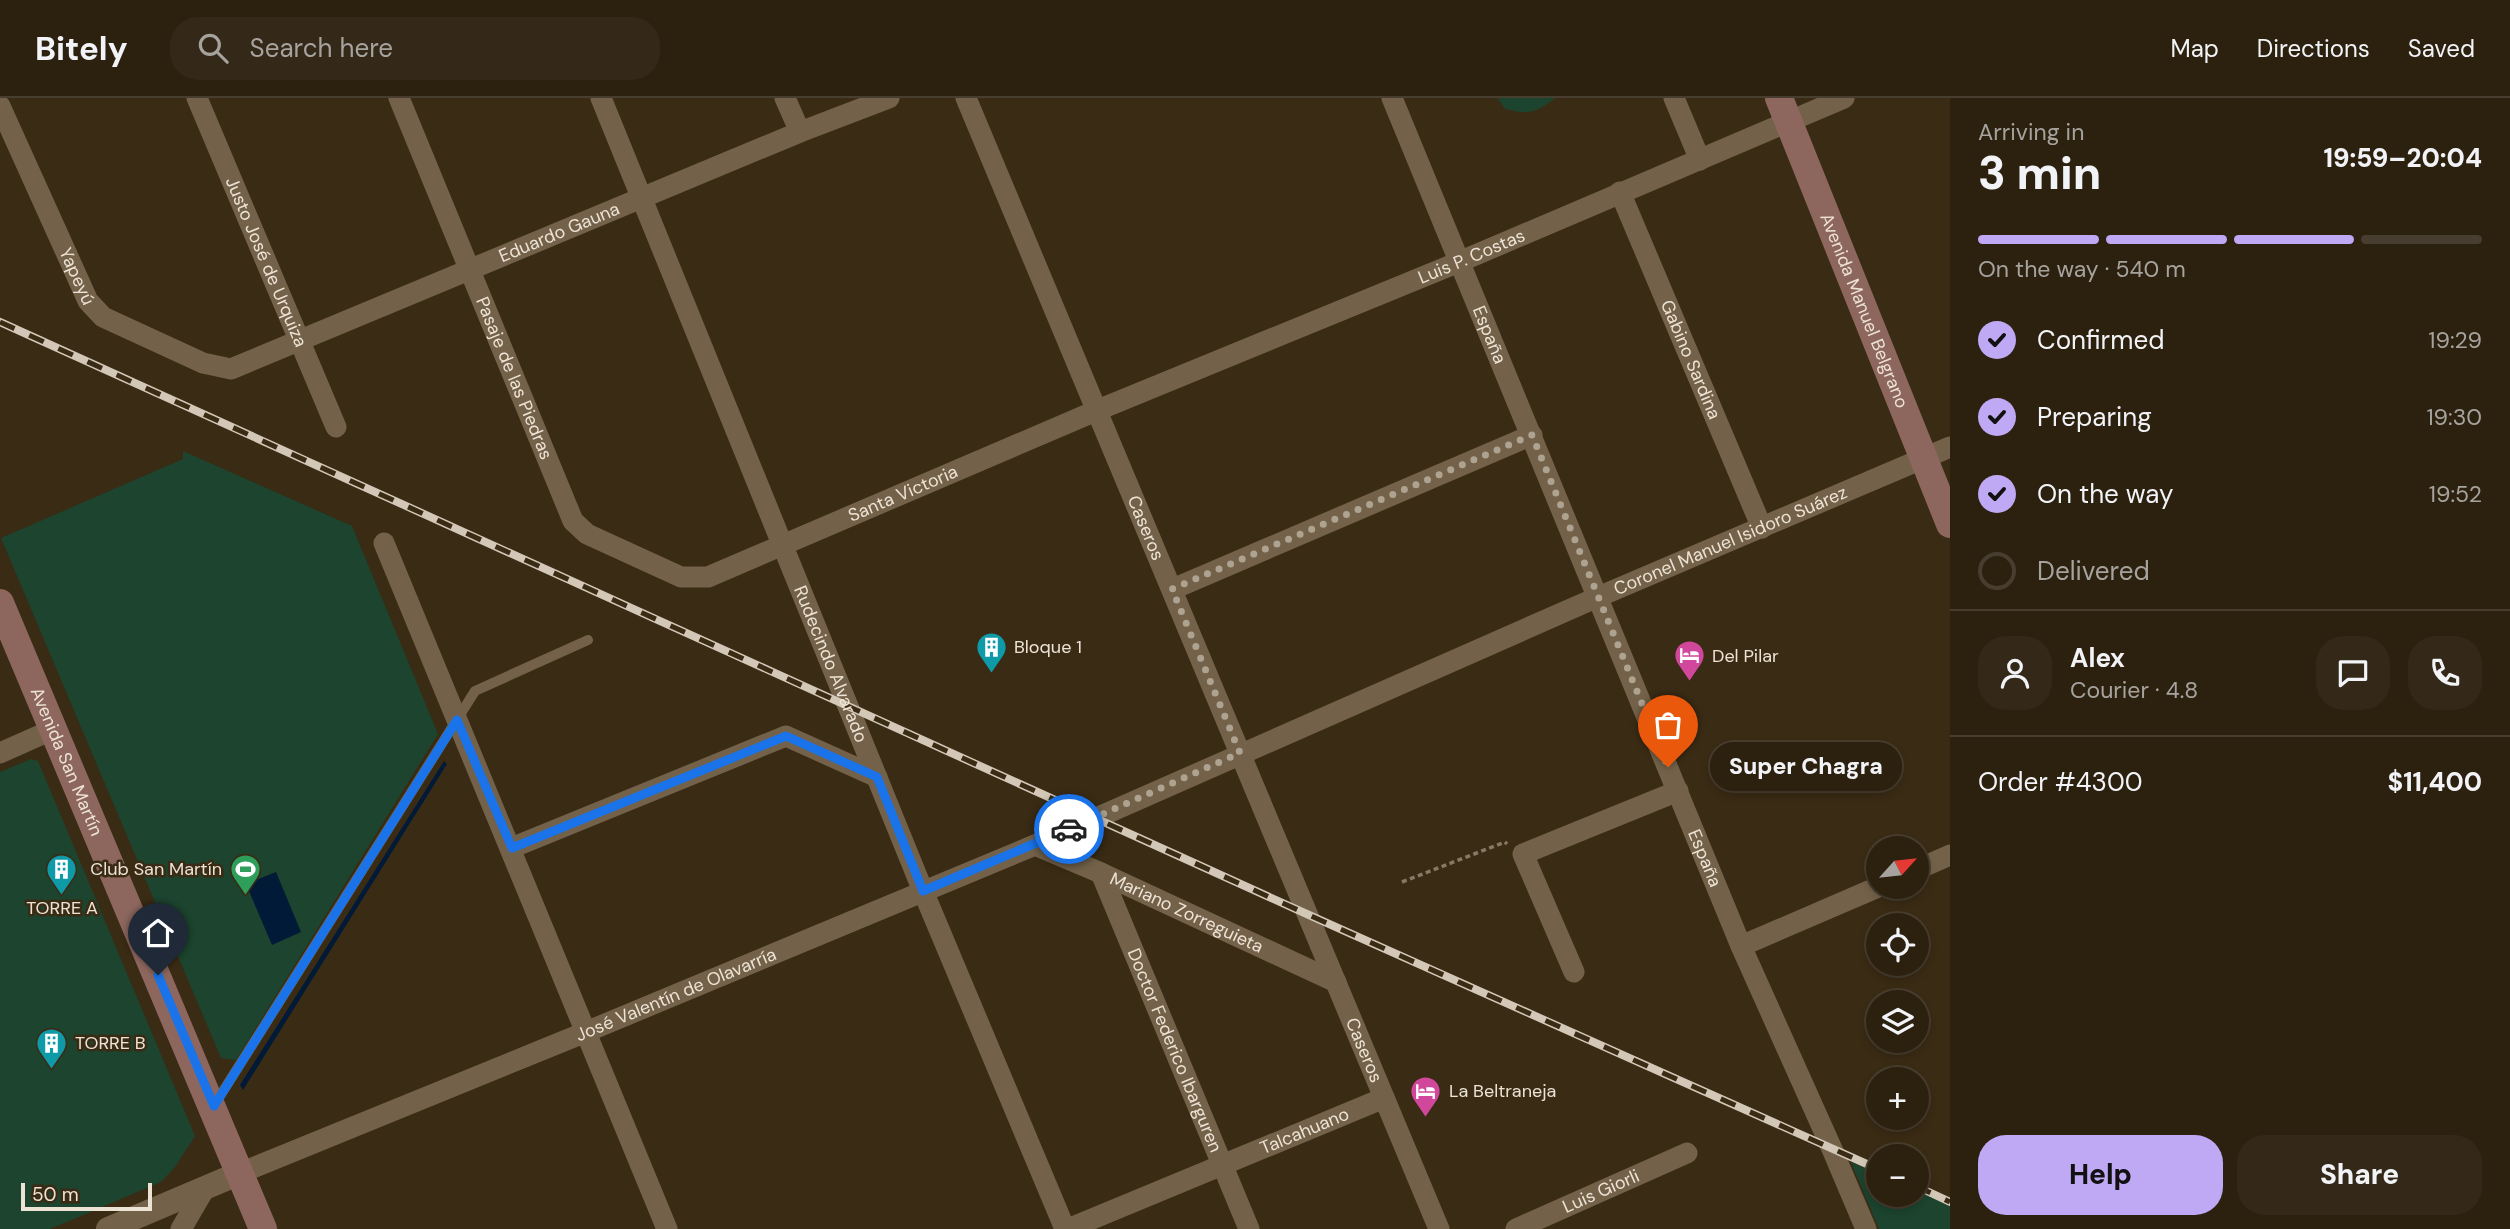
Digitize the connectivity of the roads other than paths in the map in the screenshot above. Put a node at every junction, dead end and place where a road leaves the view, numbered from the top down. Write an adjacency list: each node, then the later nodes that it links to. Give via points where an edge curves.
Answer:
1 (197, 98): 18 (street, Justo José de Urquiza)
2 (399, 98): 17 (street, Pasaje de las Piedras)
3 (601, 98): 15 (street, Rudecindo Alvarado)
4 (785, 98): 12 (street)
5 (888, 98): 12 (street, Eduardo Gauna)
6 (966, 98): 20 (street, Caseros)
7 (1392, 98): 16 (street, España)
8 (1674, 98): 13 (street)
9 (1844, 98): 11 (street, Luis P. Costas)
10 (0, 106): 19 (street, Yapeyú, via 88,301 103,317 203,363)
11 (1783, 109): 13 (street, Luis P. Costas); 24 (main road, Avenida Manuel Belgrano)
12 (800, 132): 15 (street, Eduardo Gauna)
13 (1700, 160): 14 (street, Luis P. Costas)
14 (1620, 192): 16 (street, Luis P. Costas); 26 (street, Gabino Sardina)
15 (642, 197): 17 (street, Eduardo Gauna); 28 (street, Rudecindo Alvarado)
16 (1459, 261): 20 (street, Luis P. Costas); 22 (street, España)
17 (470, 269): 18 (street, Eduardo Gauna); 29 (street, Pasaje de las Piedras, via 573,521 587,534 681,577)
18 (299, 342): 19 (street, Eduardo Gauna); 21 (street, Justo José de Urquiza)
19 (231, 369)
20 (1098, 410): 28 (street, Santa Victoria); 30 (street, Caseros)
21 (336, 427)
22 (1532, 435): 30 (street); 31 (street, España)
23 (1950, 447): 24 (street, Coronel Manuel Isidoro Suárez)
24 (1923, 457): 25 (main road, Avenida Manuel Belgrano); 26 (street, Coronel Manuel Isidoro Suárez)
25 (1950, 524)
26 (1762, 528): 31 (street, Coronel Manuel Isidoro Suárez)
27 (384, 543): 34 (street)
28 (784, 545): 29 (street, Santa Victoria); 38 (street, Rudecindo Alvarado)
29 (708, 578)
30 (1172, 589): 37 (street, Caseros)
31 (1598, 597): 37 (street, Coronel Manuel Isidoro Suárez); 39 (street, España)
32 (0, 603): 35 (main road, Avenida San Martín)
33 (589, 640): 34 (lane, via 475,691)
34 (457, 720): 41 (street); 52 (lane)
35 (54, 729): 36 (street); 52 (main road, Avenida San Martín)
36 (0, 753)
37 (1240, 753): 40 (street, José Valentín de Olavarría); 49 (street, Caseros)
38 (877, 777): 41 (street, via 786,736); 45 (street, Rudecindo Alvarado)
39 (1678, 791): 47 (street, España); 48 (street, via 1522,854)
40 (1035, 845): 44 (street, Mariano Zorreguieta); 45 (street, José Valentín de Olavarría)
41 (512, 848): 50 (street)
42 (1950, 855): 43 (street)
43 (1929, 864)
44 (1101, 873): 49 (street, Mariano Zorreguieta); 54 (street, Doctor Federico Ibarguren)
45 (923, 891): 50 (street, José Valentín de Olavarría); 61 (street, Rudecindo Alvarado)
46 (1866, 892): 47 (street)
47 (1741, 946): 65 (street, España)
48 (1574, 972)
49 (1336, 982): 51 (street, Caseros)
50 (586, 1032): 55 (street, José Valentín de Olavarría); 60 (street)
51 (1384, 1098): 54 (street, Talcahuano); 63 (street, Caseros)
52 (214, 1106): 55 (main road, Avenida San Martín)
53 (1687, 1153): 64 (street, Luis Giorli)
54 (1222, 1165): 61 (street, Talcahuano); 62 (street, Doctor Federico Ibarguren)
55 (240, 1172): 56 (street, José Valentín de Olavarría); 59 (main road, Avenida San Martín)
56 (205, 1188): 57 (street, José Valentín de Olavarría); 58 (street)
57 (108, 1229)
58 (181, 1229)
59 (264, 1229)
60 (667, 1229)
61 (1066, 1229)
62 (1249, 1229)
63 (1439, 1229)
64 (1516, 1229)
65 (1866, 1229)

